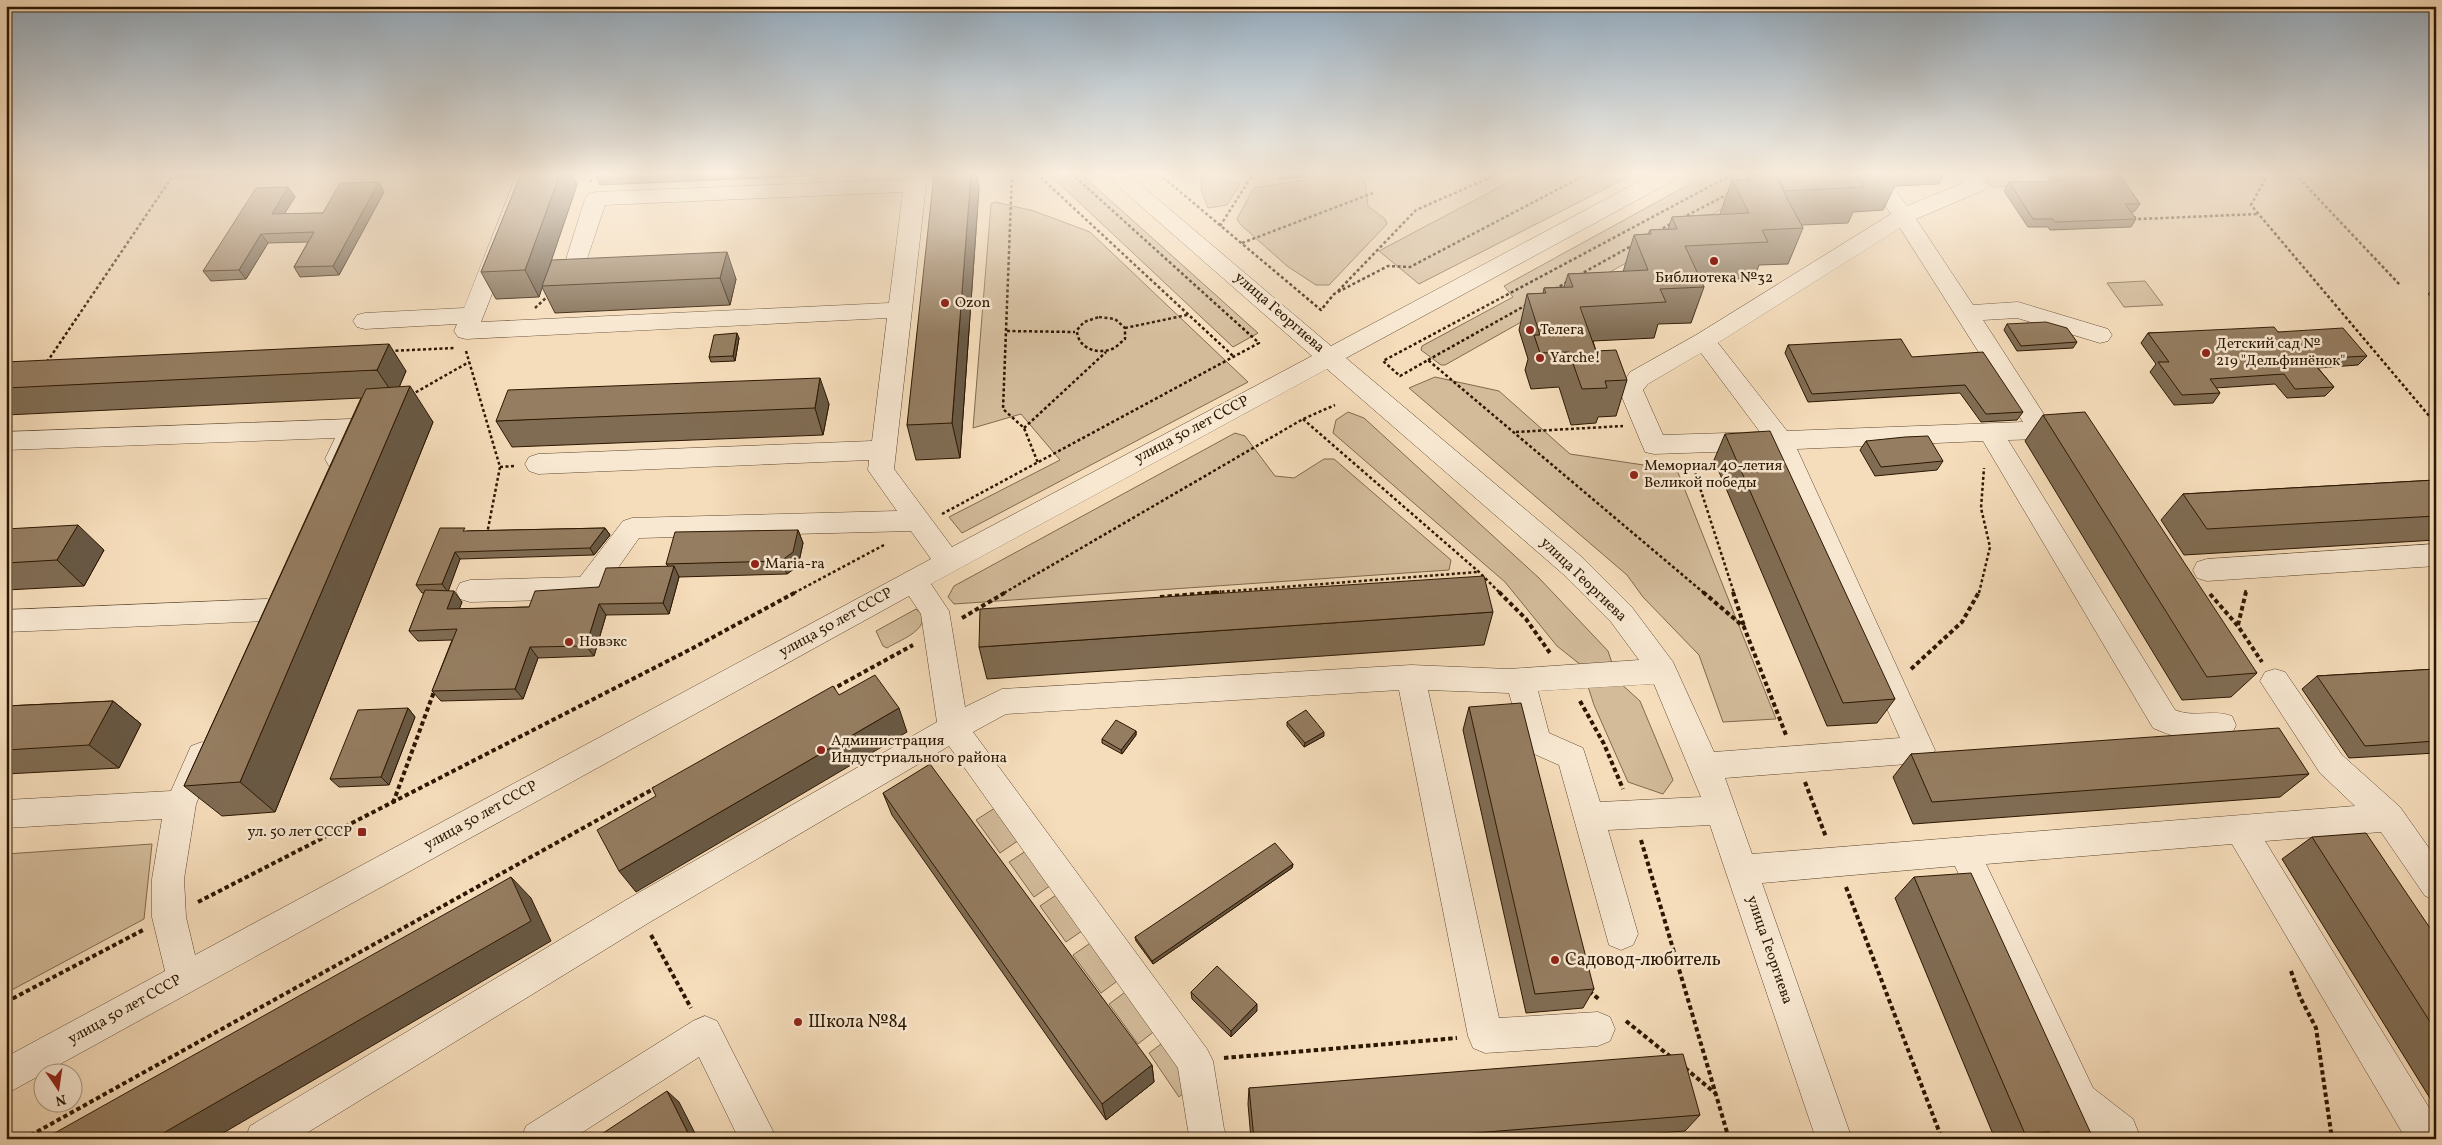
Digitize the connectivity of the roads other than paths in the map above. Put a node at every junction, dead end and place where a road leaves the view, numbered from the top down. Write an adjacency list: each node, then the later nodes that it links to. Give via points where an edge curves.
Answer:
1 (507, 227): 11 (street)
2 (587, 227): 8 (street)
3 (910, 227): 9 (street)
4 (1178, 227): 15 (street, улица Георгиева)
5 (1569, 227): 15 (street, улица 50 лет СССР)
6 (1885, 227): 14 (street)
7 (1911, 227): 10 (street)
8 (573, 272)
9 (900, 310): 11 (street, via 466,331); 19 (street)
10 (1967, 313): 13 (street, via 2018,310); 16 (street, via 2041,430)
11 (472, 315): 12 (street)
12 (365, 320)
13 (2100, 335)
14 (1704, 341): 17 (street); 17 (street, via 1639,378 1632,390 1654,445)
15 (1329, 356): 24 (street, улица 50 лет СССР); 32 (street, улица Георгиева, via 1573,566 1621,614)
16 (1991, 433): 17 (street); 36 (street, via 2164,719 2182,728)
17 (1780, 439): 39 (street, via 1920,750)
18 (6, 441): 21 (street, via 352,428)
19 (883, 450): 20 (street); 22 (street, via 881,470)
20 (538, 464)
21 (328, 480)
22 (920, 523): 24 (street); 28 (street, via 632,528 588,588)
23 (2436, 555): 26 (street, via 2252,567)
24 (948, 562): 25 (street, улица 50 лет СССР)
25 (913, 581): 37 (street, via 935,611); 50 (street, улица 50 лет СССР)
26 (2207, 581)
27 (280, 584): 29 (street)
28 (470, 591)
29 (268, 610): 30 (street); 31 (street)
30 (6, 621)
31 (256, 637)
32 (1662, 671): 34 (street); 39 (street, улица Георгиева)
33 (1411, 677): 34 (street); 37 (street, via 1002,702); 51 (street, via 1485,1036)
34 (1520, 680): 43 (street, via 1536,741 1572,757)
35 (2275, 681): 44 (street, via 2331,764)
36 (2221, 725)
37 (953, 728): 53 (street, via 638,911); 56 (street, via 1195,1061)
38 (212, 734): 40 (street)
39 (1705, 766): 41 (street, улица Георгиева)
40 (180, 804): 42 (street); 50 (street, via 168,879 169,917)
41 (1721, 810): 43 (street); 47 (street, улица Георгиева)
42 (6, 814)
43 (1588, 817): 49 (street)
44 (2389, 817): 45 (street); 48 (street)
45 (2241, 830): 46 (street); 59 (street)
46 (1964, 851): 47 (street); 58 (street, via 2080,1101 2120,1132)
47 (1742, 870): 57 (street, улица Георгиева)
48 (2436, 885)
49 (1620, 934)
50 (183, 978): 52 (street, улица 50 лет СССР)
51 (1609, 1017)
52 (6, 1076)
53 (263, 1139)
54 (539, 1139): 55 (street, via 705,1033)
55 (758, 1139)
56 (1210, 1139)
57 (1834, 1139)
58 (2123, 1139)
59 (2427, 1139)

